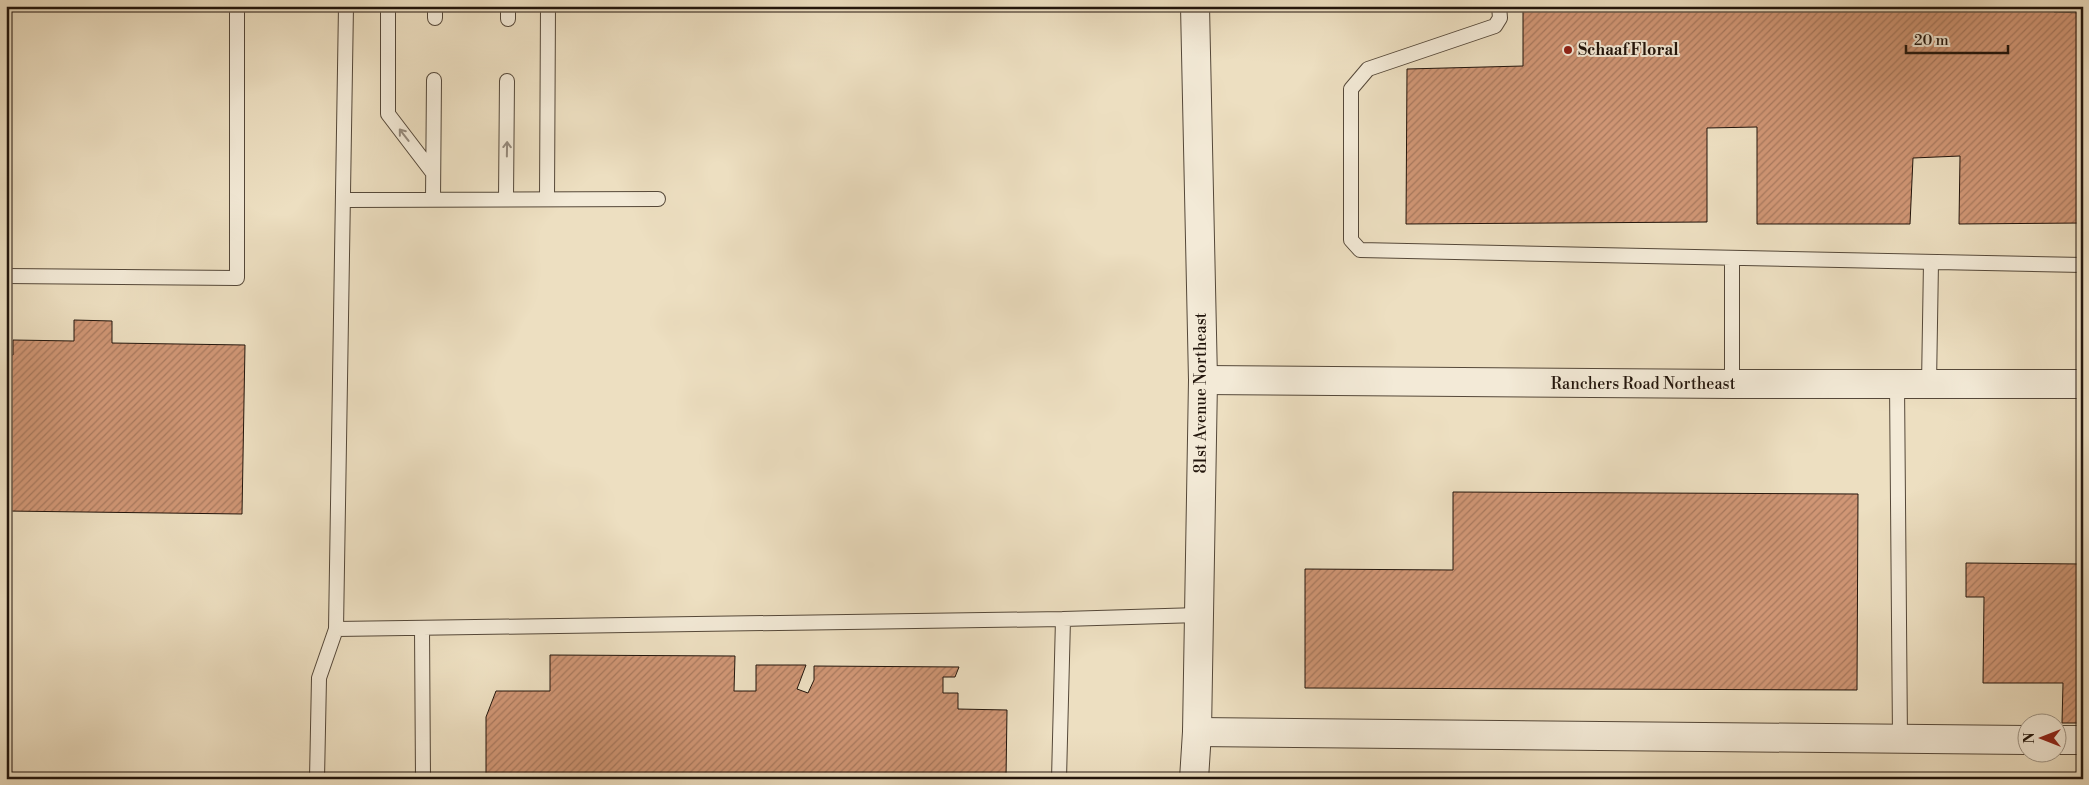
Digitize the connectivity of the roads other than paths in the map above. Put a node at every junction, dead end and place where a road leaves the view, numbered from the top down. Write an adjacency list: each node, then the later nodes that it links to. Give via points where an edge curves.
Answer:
1 (237, 6): 18 (lane, via 237,278)
2 (346, 6): 14 (lane)
3 (388, 6): 9 (lane, one-way to 3, via 388,114)
4 (548, 6): 12 (lane)
5 (1195, 6): 19 (street, 81st Avenue Northeast)
6 (1500, 6): 15 (lane, via 1500,18 1495,26 1368,69 1351,89 1351,240 1360,250)
7 (434, 80): 9 (lane)
8 (507, 81): 11 (lane, one-way to 8)
9 (434, 173): 10 (lane)
10 (434, 198): 11 (lane); 14 (lane)
11 (506, 198): 12 (lane)
12 (547, 198): 13 (lane)
13 (658, 199)
14 (343, 200): 27 (lane)
15 (1732, 258): 16 (lane); 20 (lane)
16 (1931, 262): 17 (lane); 22 (lane)
17 (2083, 266)
18 (6, 276)
19 (1203, 380): 20 (street, Ranchers Road Northeast); 24 (street, 81st Avenue Northeast)
20 (1732, 384): 21 (street, Ranchers Road Northeast)
21 (1897, 384): 22 (street, Ranchers Road Northeast); 29 (lane)
22 (1929, 384): 23 (street, Ranchers Road Northeast)
23 (2083, 384)
24 (1199, 615): 25 (lane); 28 (street, 81st Avenue Northeast)
25 (1062, 619): 26 (lane); 35 (lane)
26 (422, 628): 27 (lane); 34 (lane)
27 (336, 629): 33 (lane, via 320,678)
28 (1197, 732): 29 (street); 36 (street, 81st Avenue Northeast)
29 (1900, 740): 30 (street)
30 (2016, 740)
31 (2066, 740): 32 (street)
32 (2083, 740)
33 (317, 779)
34 (423, 779)
35 (1059, 779)
36 (1194, 779)

